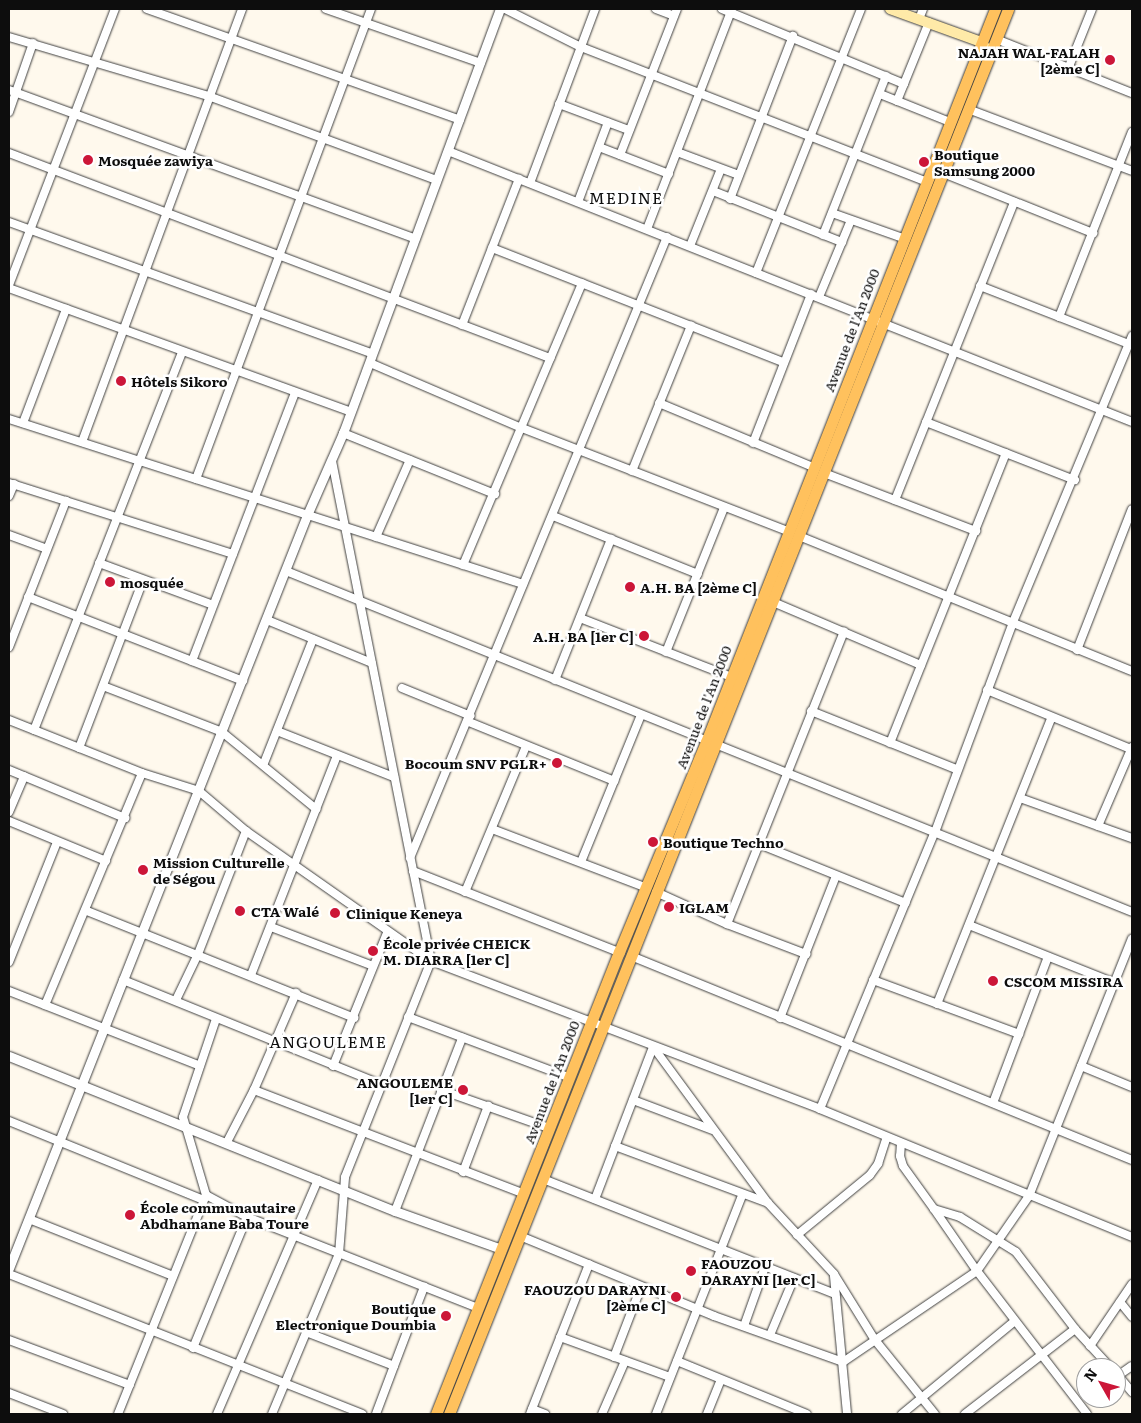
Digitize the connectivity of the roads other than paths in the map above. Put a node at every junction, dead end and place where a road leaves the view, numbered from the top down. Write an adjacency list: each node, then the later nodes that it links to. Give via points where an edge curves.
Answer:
1 (115, 9): 29 (street)
2 (147, 9): 23 (street)
3 (242, 9): 23 (street)
4 (326, 9): 19 (street)
5 (371, 9): 19 (street)
6 (500, 9): 30 (street)
7 (505, 9): 26 (street)
8 (595, 9): 26 (street)
9 (656, 9): 17 (street)
10 (722, 9): 16 (street)
11 (861, 9): 28 (street)
12 (890, 9): 18 (main road)
13 (995, 9): 24 (main road, Avenue de l'An 2000)
14 (1008, 9): 22 (main road, Avenue de l'An 2000)
15 (1092, 9): 31 (street)
16 (731, 10): 20 (street); 37 (street)
17 (676, 12): 32 (street)
18 (924, 17): 24 (main road); 35 (street)
19 (366, 24): 30 (street); 34 (street)
20 (793, 36): 28 (street); 46 (street)
21 (9, 37): 25 (street)
22 (996, 39): 27 (main road, Avenue de l'An 2000); 31 (street)
23 (231, 40): 34 (street); 40 (street)
24 (981, 42): 27 (main road); 49 (main road, Avenue de l'An 2000)
25 (33, 43): 29 (street); 36 (street)
26 (581, 47): 32 (street); 42 (street)
27 (990, 53): 43 (main road, Avenue de l'An 2000)
28 (841, 57): 33 (street); 52 (street)
29 (95, 63): 40 (street); 45 (street)
30 (481, 63): 47 (street)
31 (1068, 69): 38 (street)
32 (651, 74): 37 (street); 50 (street)
33 (886, 76): 35 (street); 39 (street)
34 (344, 81): 47 (street); 53 (street)
35 (904, 84): 41 (street)
36 (12, 91): 44 (street); 45 (street)
37 (700, 93): 46 (street); 56 (street)
38 (1132, 93)
39 (880, 94): 41 (street); 58 (street)
40 (211, 97): 53 (street); 59 (street)
41 (897, 101): 49 (street)
42 (559, 104): 48 (street); 71 (street)
43 (968, 109): 61 (street); 65 (main road, Avenue de l'An 2000)
44 (9, 112)
45 (75, 114): 59 (street); 63 (street)
46 (762, 118): 52 (street); 67 (street)
47 (460, 120): 55 (street)
48 (608, 122): 50 (street); 54 (street)
49 (950, 122): 70 (main road, Avenue de l'An 2000)
50 (629, 130): 60 (street)
51 (1132, 132): 61 (street)
52 (810, 137): 58 (street); 79 (street)
53 (323, 140): 69 (street); 73 (street)
54 (599, 147): 60 (street); 75 (street)
55 (448, 151): 68 (street); 69 (street)
56 (677, 152): 62 (street); 66 (street)
57 (9, 153): 63 (street)
58 (856, 154): 70 (street); 78 (street)
59 (188, 155): 73 (street); 77 (street)
60 (620, 155): 66 (street)
61 (1119, 166): 64 (street); 84 (street)
62 (721, 169): 67 (street); 72 (street)
63 (54, 170): 77 (street); 83 (street)
64 (1132, 171)
65 (943, 173): 76 (street); 104 (main road, Avenue de l'An 2000)
66 (668, 174): 82 (street)
67 (739, 175): 74 (street)
68 (519, 179): 71 (street); 91 (street)
69 (437, 180): 88 (street)
70 (927, 182): 87 (main road, Avenue de l'An 2000)
71 (530, 183): 75 (street)
72 (713, 191): 74 (street); 90 (street)
73 (302, 197): 88 (street); 92 (street)
74 (730, 199): 79 (street)
75 (578, 202): 82 (street)
76 (1014, 202): 84 (street); 96 (street)
77 (168, 213): 92 (street); 93 (street)
78 (832, 213): 80 (street); 85 (street)
79 (779, 217): 85 (street); 94 (street)
80 (851, 220): 87 (street); 89 (street)
81 (9, 222): 83 (street)
82 (647, 229): 86 (street)
83 (30, 230): 93 (street); 97 (street)
84 (1093, 233): 103 (street)
85 (823, 235): 89 (street)
86 (667, 237): 90 (street); 100 (street)
87 (903, 238): 104 (main road, Avenue de l'An 2000)
88 (416, 239): 99 (street)
89 (842, 242): 98 (street)
90 (690, 246): 94 (street)
91 (492, 248): 95 (street); 105 (street)
92 (280, 255): 99 (street); 102 (street)
93 (146, 272): 102 (street); 107 (street)
94 (756, 273): 98 (street)
95 (582, 283): 100 (street); 113 (street)
96 (980, 286): 103 (street); 110 (street)
97 (9, 287): 101 (street)
98 (815, 296): 104 (street); 114 (street)
99 (393, 298): 105 (street); 112 (street)
100 (639, 306): 106 (street); 129 (street)
101 (66, 309): 107 (street); 124 (street)
102 (258, 314): 112 (street); 116 (street)
103 (1059, 317): 109 (street)
104 (877, 321): 110 (street); 134 (main road, Avenue de l'An 2000); 136 (main road, Avenue de l'An 2000)
105 (462, 325): 113 (street)
106 (691, 326): 114 (street); 118 (street)
107 (124, 330): 111 (street); 127 (street)
108 (1132, 336): 109 (street)
109 (1129, 344): 119 (street)
110 (954, 351): 119 (street); 122 (street)
111 (182, 352): 116 (street); 131 (street)
112 (374, 354): 115 (street)
113 (550, 358): 125 (street)
114 (783, 362): 128 (street)
115 (370, 363): 120 (street); 125 (street)
116 (237, 372): 117 (street); 137 (street)
117 (295, 393): 120 (street); 142 (street)
118 (659, 403): 128 (street); 135 (street)
119 (1103, 410): 123 (street); 138 (street)
120 (351, 412): 126 (street)
121 (9, 419): 124 (street)
122 (926, 422): 130 (street); 143 (street)
123 (1132, 422)
124 (23, 423): 127 (street)
125 (522, 428): 129 (street); 140 (street)
126 (344, 433): 132 (street); 133 (street)
127 (82, 442): 131 (street)
128 (753, 443): 134 (street)
129 (580, 451): 135 (street); 148 (street)
130 (1006, 453): 138 (street); 152 (street)
131 (138, 460): 137 (street); 149 (street)
132 (410, 460): 140 (street); 155 (street)
133 (332, 461): 147 (street); 150 (street)
134 (814, 467): 151 (main road, Avenue de l'An 2000)
135 (632, 472): 145 (street)
136 (824, 473): 143 (street); 154 (main road, Avenue de l'An 2000)
137 (196, 479): 142 (street)
138 (1075, 480): 173 (street)
139 (11, 483): 141 (street); 144 (street)
140 (495, 494): 160 (street)
141 (9, 496)
142 (253, 498): 147 (street); 158 (street)
143 (895, 500): 152 (street)
144 (66, 501): 149 (street); 157 (street)
145 (724, 508): 151 (street); 162 (street)
146 (1132, 509): 178 (street)
147 (307, 515): 150 (street); 161 (street)
148 (553, 516): 156 (street); 164 (street)
149 (118, 517): 158 (street); 159 (street)
150 (345, 529): 155 (street); 167 (street)
151 (787, 531): 185 (main road, Avenue de l'An 2000)
152 (976, 531): 166 (street)
153 (9, 535): 157 (street)
154 (799, 536): 166 (street); 168 (main road, Avenue de l'An 2000)
155 (376, 537): 160 (street)
156 (611, 539): 162 (street); 171 (street)
157 (47, 549): 165 (street)
158 (233, 554): 169 (street)
159 (99, 563): 163 (street); 170 (street)
160 (463, 565): 164 (street)
161 (286, 571): 167 (street); 172 (street)
162 (698, 574): 179 (street)
163 (144, 580): 169 (street); 175 (street)
164 (523, 584): 180 (street)
165 (28, 597): 170 (street); 177 (street)
166 (948, 597): 173 (street); 183 (street)
167 (359, 600): 180 (street); 182 (street)
168 (773, 602): 174 (street); 201 (main road, Avenue de l'An 2000)
169 (214, 605): 181 (street)
170 (79, 616): 175 (street); 196 (street)
171 (580, 618): 179 (street); 186 (street)
172 (267, 620): 176 (street); 187 (street)
173 (1013, 622): 178 (street); 190 (street)
174 (844, 631): 183 (street); 191 (street)
175 (123, 634): 181 (street); 188 (street)
176 (313, 639): 182 (street); 197 (street)
177 (9, 647)
178 (1077, 650): 184 (street)
179 (666, 652): 185 (street)
180 (496, 656): 186 (street); 194 (street)
181 (192, 660): 187 (street)
182 (372, 663): 212 (street)
183 (921, 665): 200 (street)
184 (1132, 672)
185 (731, 678): 199 (main road, Avenue de l'An 2000)
186 (555, 680): 192 (street)
187 (243, 681): 198 (street)
188 (103, 686): 198 (street); 203 (street)
189 (402, 688): 194 (street)
190 (987, 690): 193 (street); 207 (street)
191 (811, 711): 200 (street); 209 (street)
192 (641, 715): 199 (street); 213 (street)
193 (1052, 717): 204 (street); 215 (street)
194 (470, 719): 202 (street); 228 (street)
195 (9, 720): 196 (street)
196 (34, 730): 203 (street)
197 (277, 731): 205 (street); 206 (street)
198 (222, 732): 206 (street); 214 (street)
199 (706, 742): 201 (street); 234 (main road, Avenue de l'An 2000)
200 (890, 743): 207 (street)
201 (718, 744): 209 (street); 234 (main road, Avenue de l'An 2000)
202 (526, 746): 213 (street); 221 (street)
203 (79, 748): 210 (street)
204 (1132, 748): 220 (street)
205 (337, 755): 212 (street); 216 (street)
206 (264, 763): 216 (street)
207 (956, 769): 223 (street)
208 (9, 770): 211 (street)
209 (787, 772): 223 (street); 226 (street)
210 (142, 773): 214 (street); 218 (street)
211 (24, 776): 217 (street); 218 (street)
212 (394, 777): 228 (street)
213 (614, 781): 230 (street)
214 (199, 790): 222 (street); 242 (street)
215 (1020, 798): 220 (street); 227 (street)
216 (316, 809): 231 (street)
217 (9, 812)
218 (125, 818): 229 (street)
219 (9, 821): 225 (street)
220 (1098, 826): 224 (street)
221 (492, 829): 230 (street); 235 (street)
222 (246, 831): 231 (street); 246 (street)
223 (934, 832): 227 (street); 236 (street)
224 (1132, 838)
225 (57, 842): 229 (street); 251 (street)
226 (759, 844): 233 (street); 239 (street)
227 (996, 857): 238 (street); 240 (street)
228 (410, 858): 232 (street)
229 (106, 861): 237 (street)
230 (581, 862): 234 (street)
231 (295, 866): 241 (street); 243 (street)
232 (413, 871): 235 (street); 250 (street)
233 (836, 876): 236 (street); 247 (street)
234 (652, 890): 239 (street); 245 (main road, Avenue de l'An 2000); 248 (main road, Avenue de l'An 2000)
235 (465, 892): 245 (street)
236 (906, 902): 255 (street)
237 (86, 911): 242 (street); 261 (street)
238 (1132, 912)
239 (727, 924): 247 (street)
240 (969, 925): 249 (street); 260 (street)
241 (271, 927): 252 (street); 253 (street)
242 (143, 931): 246 (street); 254 (street)
243 (387, 932): 250 (street); 252 (street)
244 (1132, 939): 256 (street)
245 (619, 952): 266 (main road, Avenue de l'An 2000)
246 (198, 954): 253 (street); 259 (street)
247 (806, 954): 264 (street)
248 (631, 956): 264 (street); 267 (main road, Avenue de l'An 2000)
249 (1048, 956): 256 (street); 269 (street)
250 (431, 961): 262 (street); 266 (street)
251 (9, 962)
252 (373, 966): 263 (street)
253 (251, 975): 258 (street)
254 (123, 980): 259 (street); 268 (street)
255 (873, 980): 260 (street); 272 (street)
256 (1115, 983): 277 (street)
257 (9, 991): 261 (street)
258 (296, 993): 263 (street); 271 (street)
259 (176, 1000): 265 (street)
260 (937, 1004): 269 (street)
261 (45, 1005): 268 (street)
262 (408, 1017): 270 (street); 279 (street)
263 (354, 1018): 276 (street)
264 (780, 1018): 272 (street)
265 (216, 1019): 271 (street); 275 (street)
266 (592, 1020): 267 (street); 278 (main road, Avenue de l'An 2000)
267 (602, 1027): 273 (street); 303 (main road, Avenue de l'An 2000)
268 (103, 1030): 275 (street); 280 (street)
269 (1019, 1034): 285 (street)
270 (462, 1038): 278 (street); 283 (street)
271 (274, 1042): 276 (street); 282 (street)
272 (845, 1044): 285 (street); 287 (street)
273 (653, 1047): 284 (street); 287 (street); 292 (street)
274 (9, 1056): 280 (street)
275 (200, 1066): 289 (street)
276 (333, 1066): 279 (street)
277 (1082, 1066): 281 (street); 291 (street)
278 (570, 1078): 290 (main road, Avenue de l'An 2000)
279 (380, 1084): 293 (street)
280 (82, 1085): 289 (street); 295 (street)
281 (1132, 1087)
282 (254, 1090): 293 (street); 296 (street)
283 (441, 1090): 286 (street); 299 (street)
284 (633, 1100): 292 (street); 298 (street)
285 (993, 1103): 291 (street)
286 (488, 1106): 290 (street); 301 (street)
287 (820, 1109): 294 (street)
288 (9, 1122): 295 (street)
289 (183, 1125): 296 (street); 308 (street)
290 (549, 1128): 305 (main road, Avenue de l'An 2000)
291 (1056, 1129): 300 (street); 307 (street)
292 (714, 1130): 310 (street)
293 (362, 1131): 299 (street); 304 (street, via 345,1177)
294 (887, 1137): 297 (street); 315 (street, via 878,1164 870,1175)
295 (59, 1142): 308 (street); 314 (street)
296 (227, 1142): 302 (street)
297 (901, 1143): 307 (street); 311 (street, via 903,1166)
298 (615, 1146): 306 (street); 309 (street)
299 (419, 1153): 301 (street); 312 (street)
300 (1132, 1160)
301 (463, 1172): 305 (street)
302 (318, 1180): 304 (street); 316 (street)
303 (543, 1180): 309 (street); 317 (main road, Avenue de l'An 2000)
304 (345, 1190): 312 (street); 322 (street)
305 (525, 1194): 320 (main road, Avenue de l'An 2000)
306 (742, 1196): 310 (street); 321 (street)
307 (1029, 1196): 318 (street); 319 (street)
308 (205, 1198): 313 (street); 329 (street)
309 (595, 1199): 321 (street)
310 (768, 1203): 315 (street)
311 (934, 1209): 319 (street, via 960,1217); 326 (street)
312 (396, 1211): 320 (street)
313 (247, 1217): 316 (street); 350 (street)
314 (29, 1218): 325 (street); 329 (street)
315 (797, 1235): 328 (street)
316 (294, 1236): 322 (street); 357 (street)
317 (520, 1236): 323 (street); 375 (main road, Avenue de l'An 2000)
318 (1132, 1237)
319 (998, 1239): 326 (street); 342 (street, via 1016,1252)
320 (501, 1249): 337 (main road, Avenue de l'An 2000)
321 (719, 1249): 324 (street); 338 (street)
322 (340, 1254): 332 (street); 344 (street)
323 (589, 1264): 333 (street); 346 (street)
324 (765, 1266): 330 (street); 341 (street)
325 (9, 1268)
326 (977, 1271): 340 (street); 348 (street)
327 (9, 1274): 343 (street)
328 (834, 1274): 334 (street); 348 (street)
329 (173, 1276): 343 (street)
330 (794, 1278): 334 (street); 345 (street)
331 (1132, 1284): 335 (street)
332 (424, 1287): 337 (street); 358 (street)
333 (641, 1287): 338 (street); 352 (street)
334 (835, 1294): 356 (street)
335 (1120, 1302): 336 (street); 339 (street); 349 (street)
336 (1132, 1307)
337 (478, 1308): 374 (main road, Avenue de l'An 2000)
338 (697, 1309): 341 (street); 355 (street)
339 (1132, 1317)
340 (1015, 1321): 351 (street); 364 (street)
341 (744, 1326): 345 (street)
342 (1075, 1329): 349 (street); 351 (street)
343 (151, 1331): 350 (street); 362 (street)
344 (306, 1332): 358 (street); 361 (street)
345 (770, 1335): 356 (street)
346 (560, 1337): 352 (street); 367 (street)
347 (9, 1340): 362 (street)
348 (875, 1340): 356 (street); 364 (street)
349 (1090, 1346): 353 (street)
350 (193, 1348): 357 (street)
351 (1042, 1355): 365 (street); 384 (street)
352 (614, 1357): 354 (street)
353 (1101, 1358)
354 (625, 1361): 359 (street); 377 (street)
355 (676, 1361): 359 (street); 360 (street)
356 (843, 1362): 381 (street)
357 (238, 1366): 361 (street); 370 (street)
358 (394, 1366): 373 (street)
359 (670, 1377): 378 (street)
360 (721, 1380): 379 (street); 380 (street)
361 (284, 1384): 366 (street); 371 (street)
362 (130, 1385): 369 (street)
363 (9, 1394): 368 (street)
364 (923, 1397): 382 (street); 383 (street)
365 (1076, 1400)
366 (352, 1412): 372 (street)
367 (531, 1412): 376 (street)
368 (64, 1414)
369 (118, 1414)
370 (217, 1414)
371 (272, 1414)
372 (362, 1414)
373 (376, 1414)
374 (436, 1414)
375 (449, 1414)
376 (545, 1414)
377 (602, 1414)
378 (656, 1414)
379 (707, 1414)
380 (807, 1414)
381 (848, 1414)
382 (902, 1414)
383 (935, 1414)
384 (965, 1414)

